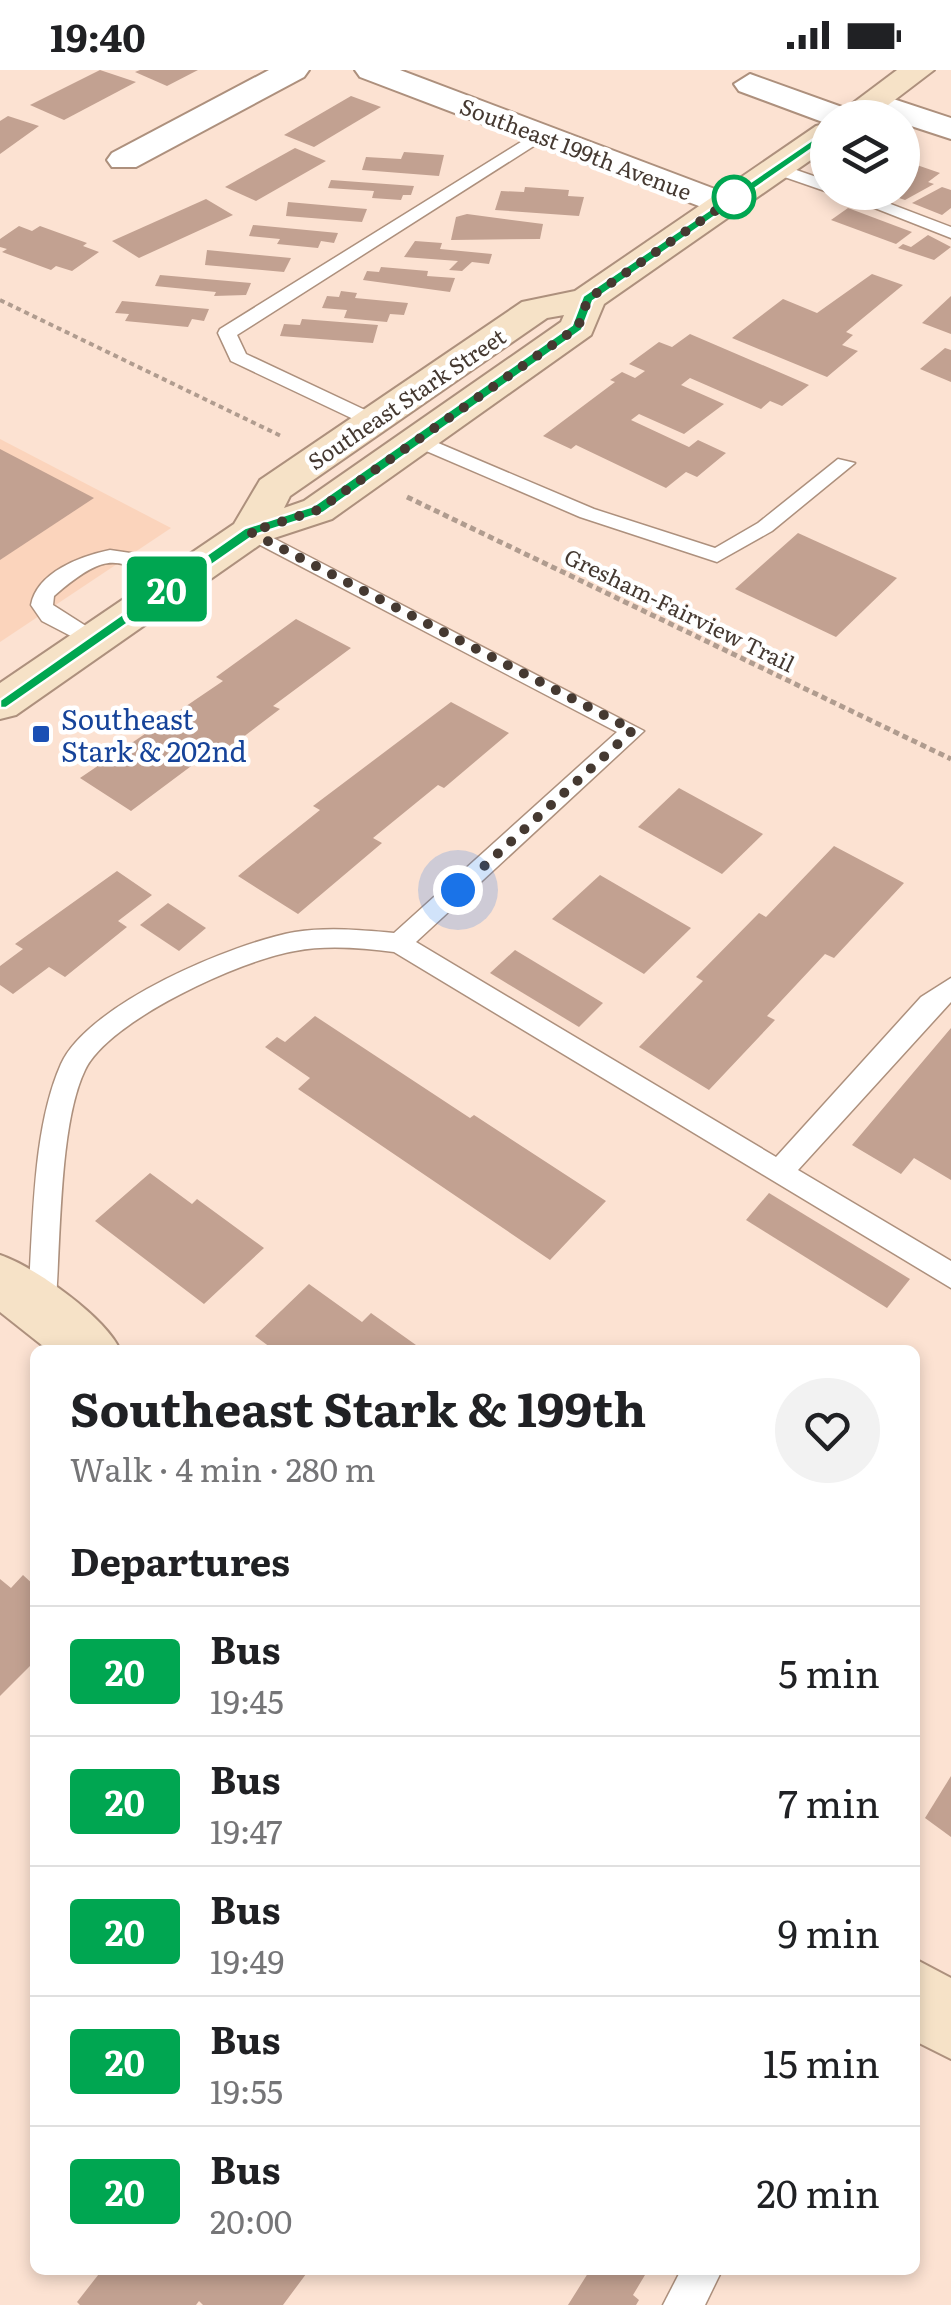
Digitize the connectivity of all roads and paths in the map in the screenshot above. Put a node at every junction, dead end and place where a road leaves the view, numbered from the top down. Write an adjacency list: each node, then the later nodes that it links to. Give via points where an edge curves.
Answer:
1 (293, 70): 11 (street)
2 (371, 70): 9 (street, Southeast 199th Avenue)
3 (918, 70): 6 (main road)
4 (750, 84): 5 (street)
5 (810, 100)
6 (873, 100)
7 (920, 124): 8 (street)
8 (951, 129)
9 (544, 135): 14 (street, Southeast 199th Avenue); 19 (lane, via 227,333 238,357)
10 (810, 145): 12 (main road, Southeast Stark Street)
11 (124, 160)
12 (776, 168): 13 (lane); 14 (main road, Southeast Stark Street)
13 (810, 180)
14 (724, 204): 17 (main road, Southeast Stark Street)
15 (890, 210): 16 (lane)
16 (951, 233)
17 (588, 299): 19 (main road, Southeast Stark Street, via 535,310); 21 (main road, Southeast Stark Street, via 578,327)
18 (0, 300): 20 (path)
19 (373, 421): 24 (main road, Southeast Stark Street, via 274,489)
20 (283, 437)
21 (417, 440): 22 (lane, via 587,513 717,556); 24 (main road, Southeast Stark Street, via 318,510)
22 (845, 463)
23 (394, 490): 28 (path, Gresham-Fairview Trail)
24 (250, 532): 25 (main road, Southeast Stark Street); 29 (lane, via 633,730)
25 (182, 578): 26 (main road, Southeast Stark Street); 26 (lane, via 128,553 93,560 69,574 44,594 42,604 50,616)
26 (92, 640): 27 (main road, Southeast Stark Street)
27 (0, 704)
28 (951, 759)
29 (400, 943): 31 (lane); 33 (lane, via 340,937 279,944 219,966 95,1034 73,1063)
30 (951, 988): 31 (lane)
31 (780, 1171): 32 (lane)
32 (951, 1276)
33 (21, 1296): 34 (main road)
34 (85, 1345)
35 (920, 1999): 36 (main road)
36 (951, 2023)
37 (701, 2275): 38 (lane)
38 (684, 2305)

